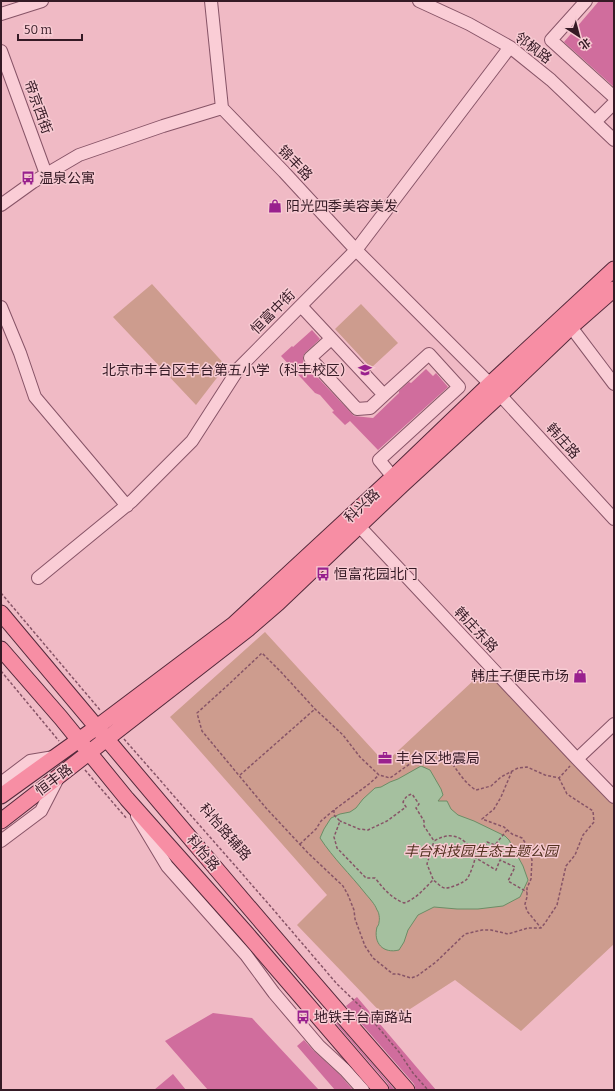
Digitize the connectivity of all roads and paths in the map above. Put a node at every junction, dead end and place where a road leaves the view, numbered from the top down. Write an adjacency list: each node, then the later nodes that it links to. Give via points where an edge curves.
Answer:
1 (42, 1): 5 (street)
2 (211, 1): 10 (street)
3 (419, 1): 6 (street, 邻枫路, via 469,24)
4 (586, 1): 8 (street, via 551,40)
5 (1, 14)
6 (510, 47): 11 (street, 邻枫路, via 551,80); 15 (street, 恒富中街)
7 (1, 51): 13 (street, 帝京西街)
8 (614, 97)
9 (614, 103): 11 (street)
10 (222, 108): 13 (street, via 79,155); 15 (street, 锦丰路)
11 (595, 122): 12 (street, 邻枫路)
12 (614, 140)
13 (46, 174): 14 (street)
14 (1, 205)
15 (356, 250): 18 (street, 恒富中街); 22 (street, 锦丰路)
16 (614, 269): 22 (main road, 科兴路)
17 (614, 289): 20 (main road, 科兴路)
18 (301, 306): 21 (street); 27 (street, 恒富中街, via 239,368 192,441)
19 (1, 307): 27 (street, via 35,397)
20 (571, 327): 23 (street); 25 (main road, 科兴路)
21 (331, 339): 24 (street); 24 (street, via 310,358 357,409 370,408)
22 (490, 384): 25 (street, 韩庄路); 26 (main road, 科兴路)
23 (614, 384)
24 (384, 395): 26 (street, via 429,354 459,387 379,460)
25 (500, 395): 28 (street, 韩庄路); 29 (main road, 科兴路, via 402,485)
26 (393, 477): 29 (main road, 科兴路)
27 (127, 506): 30 (street, 恒富中街)
28 (614, 519)
29 (354, 522): 36 (main road, 科兴路, via 278,603 248,629); 40 (street, 韩庄东路)
30 (38, 578)
31 (1, 593): 36 (path, 科怡路辅路)
32 (1, 613): 36 (main road, 科怡路)
33 (1, 649): 37 (main road, 科怡路)
34 (315, 709): 42 (path); 42 (path, via 262,653 197,713 202,731); 43 (path)
35 (614, 724): 40 (street)
36 (107, 729): 37 (main road, 恒丰路); 38 (main road, 恒丰路); 63 (main road, 科怡路, via 329,1002); 64 (path, 科怡路辅路, via 266,901 337,984 361,1007)
37 (78, 740): 38 (main road, 科怡路); 39 (main road, 恒丰路)
38 (89, 753): 44 (main road, 恒丰路); 49 (main road, 科怡路)
39 (55, 756): 46 (street, via 30,761); 47 (main road, 恒丰路)
40 (577, 759): 45 (path); 48 (street, 韩庄东路)
41 (512, 771): 43 (path, via 491,786 476,790 468,785 442,752 426,755 390,778); 45 (path, via 527,767); 53 (path, via 494,809 482,819)
42 (239, 775): 56 (path)
43 (379, 775): 50 (path)
44 (60, 776): 51 (main road, 恒丰路); 54 (street, via 41,811)
45 (559, 778): 60 (path, via 567,794 593,811 594,822 582,835 566,866 557,905)
46 (1, 783)
47 (1, 796)
48 (614, 797)
49 (128, 799): 61 (street, via 167,866 246,955 318,1046); 62 (main road, 科怡路)
50 (334, 810): 52 (path, via 334,815); 56 (path)
51 (1, 821)
52 (340, 821): 55 (path, via 368,830 387,821 406,807 404,799 412,794 419,804 416,808 424,821 424,826); 58 (path, via 334,837 337,848 366,878 375,878 386,892 398,901 411,901)
53 (507, 829): 57 (path, via 496,845 487,842); 59 (path, via 522,838 530,853 531,879)
54 (1, 841)
55 (434, 841): 57 (path, via 440,837 455,836 465,841 476,853); 58 (path, via 427,864)
56 (299, 844): 60 (path, via 343,886 354,910 365,946 373,958 393,974 411,978 417,976 466,934 482,930 508,934 528,928)
57 (476, 858): 58 (path, via 466,881 450,889 443,888); 59 (path, via 496,870 500,860 514,867 508,881)
58 (433, 880)
59 (527, 892): 60 (path, via 527,911)
60 (540, 928)
61 (363, 1090)
62 (381, 1090)
63 (407, 1090)
64 (428, 1090)

